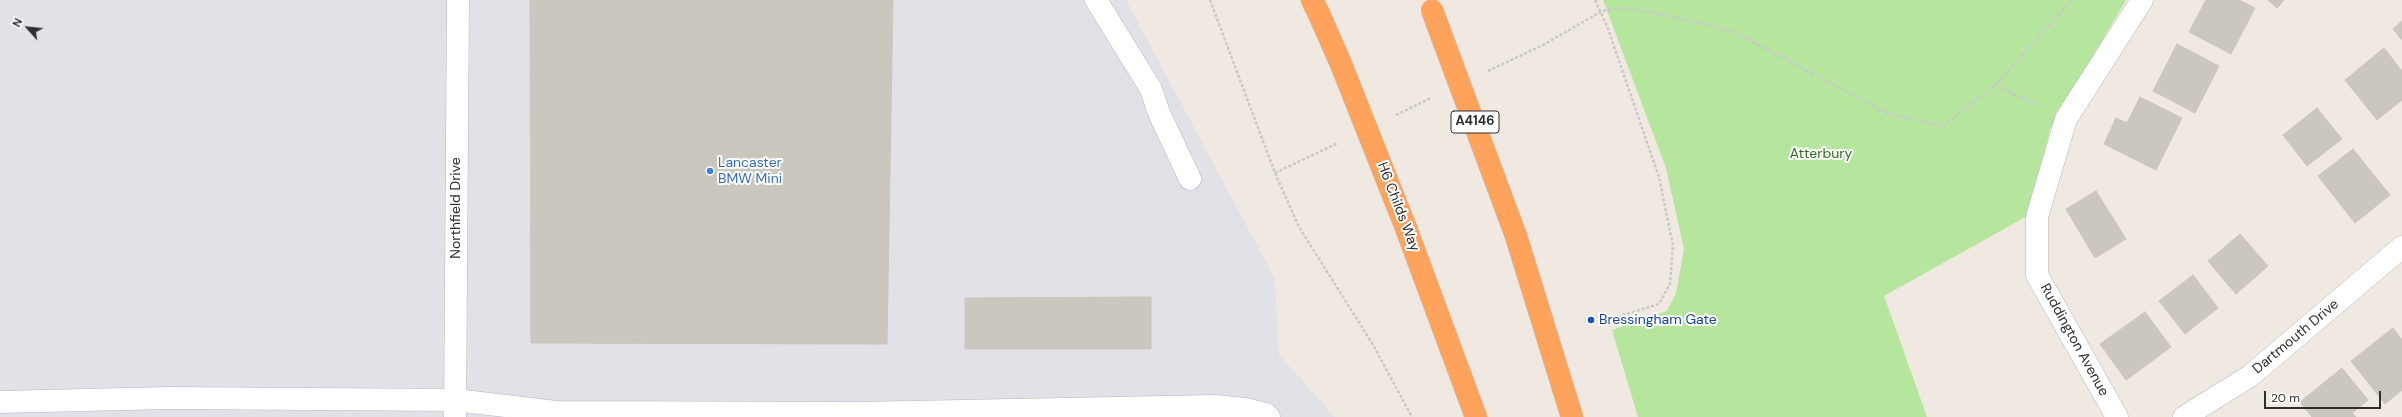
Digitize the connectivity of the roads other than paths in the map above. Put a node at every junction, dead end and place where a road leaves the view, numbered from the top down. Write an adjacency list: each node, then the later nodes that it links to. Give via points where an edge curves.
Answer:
1 (458, 0): 9 (street, Northfield Drive)
2 (1096, 0): 6 (street, via 1151,89 1159,113)
3 (2142, 0): 13 (street, Ruddington Avenue, via 2066,119 2037,217 2037,275)
4 (1430, 5): 12 (highway, A4146, bridge, via 1516,236)
5 (1315, 7): 11 (highway, H6 Childs Way, bridge, via 1341,64 1406,228)
6 (1190, 179)
7 (2402, 246): 14 (street, Dartmouth Drive, via 2250,376)
8 (0, 402): 9 (street, via 168,398)
9 (455, 409): 10 (street, via 859,413 1215,406 1252,411)
10 (1269, 417)
11 (1476, 417)
12 (1572, 417)
13 (2117, 417)
14 (2184, 417)

